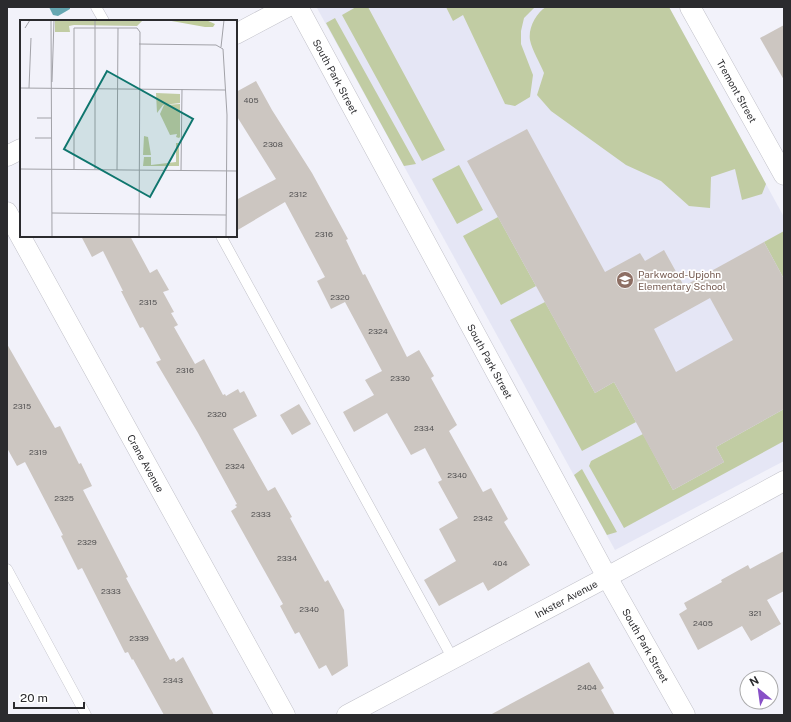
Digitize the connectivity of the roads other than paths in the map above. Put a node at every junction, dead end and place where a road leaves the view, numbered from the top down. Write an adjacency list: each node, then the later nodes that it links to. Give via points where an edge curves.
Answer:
1 (96, 7): 5 (lane)
2 (287, 7): 6 (street)
3 (298, 7): 16 (street, South Park Street)
4 (690, 7): 9 (street, Tremont Street)
5 (103, 20)
6 (237, 33)
7 (20, 150): 8 (street)
8 (7, 156)
9 (784, 175)
10 (7, 212): 11 (street, Crane Avenue)
11 (20, 236)
12 (21, 237): 19 (street, Crane Avenue)
13 (222, 237): 17 (lane)
14 (784, 481): 16 (street, Inkster Avenue)
15 (7, 569): 18 (lane)
16 (607, 577): 17 (street, Inkster Avenue); 21 (street, South Park Street)
17 (453, 659): 20 (street, Inkster Avenue)
18 (86, 715)
19 (285, 715)
20 (348, 715)
21 (685, 715)

